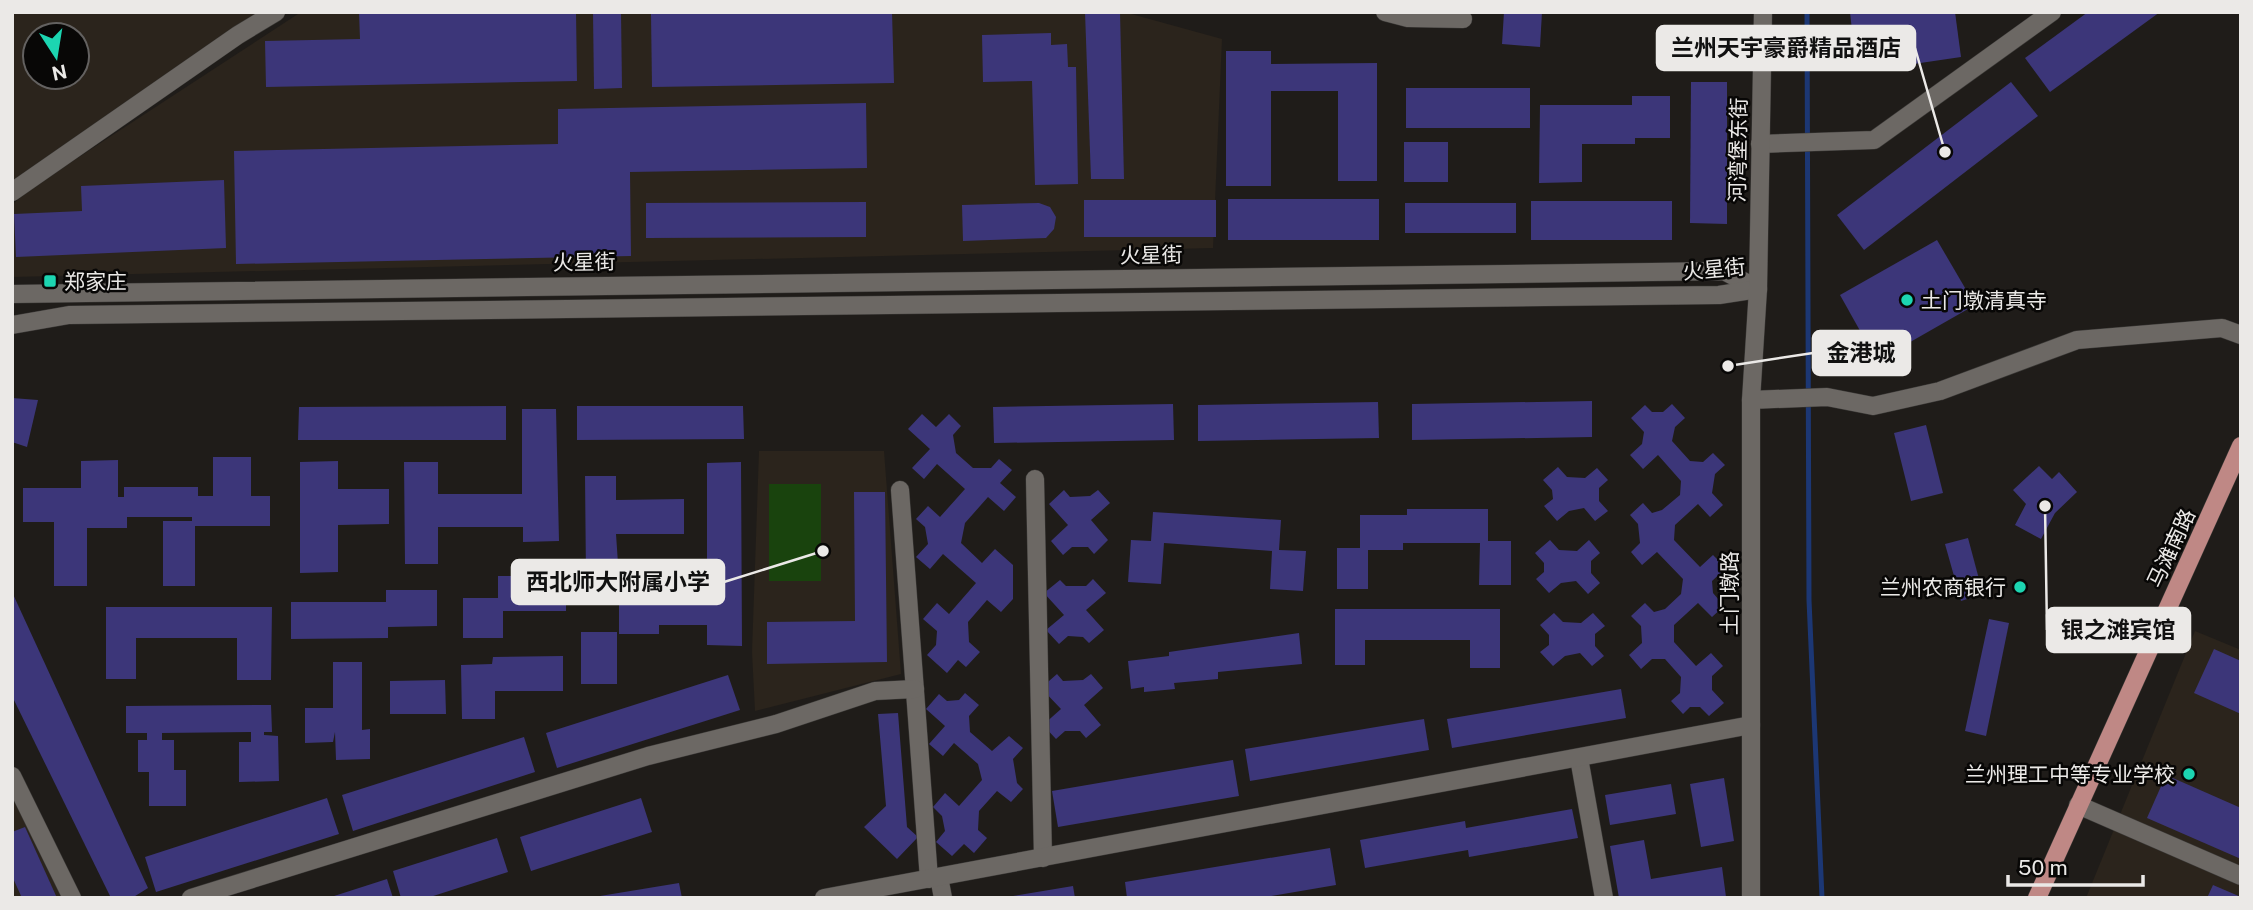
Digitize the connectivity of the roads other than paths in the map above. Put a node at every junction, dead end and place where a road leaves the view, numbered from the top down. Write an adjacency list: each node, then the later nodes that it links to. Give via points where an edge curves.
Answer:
1 (276, 12): 7 (street)
2 (1385, 12): 5 (street, via 1408,18)
3 (1763, 12): 6 (street, 河湾堡东街)
4 (2052, 12): 6 (street, via 1874,140)
5 (1463, 19)
6 (1760, 144): 8 (street, 河湾堡东街)
7 (12, 192)
8 (1758, 289): 9 (street, 火星街, via 1724,271); 10 (street, 火星街, via 1719,295 69,315); 12 (street, 土门墩路)
9 (12, 294)
10 (12, 325)
11 (2241, 335): 12 (street, via 2222,328 2077,340 1940,391 1872,406 1827,397)
12 (1751, 400): 18 (street, 土门墩路)
13 (2241, 446): 14 (main road, 马滩南路)
14 (2235, 476): 21 (main road, 马滩南路)
15 (1035, 479): 22 (street)
16 (900, 490): 17 (street)
17 (915, 689): 24 (street); 26 (street, via 875,691 776,724 648,756)
18 (1751, 725): 19 (street); 30 (street, 土门墩路)
19 (1580, 758): 22 (street); 29 (street)
20 (12, 776): 25 (street)
21 (2078, 805): 23 (street); 31 (main road, 马滩南路)
22 (1043, 858): 24 (street)
23 (2241, 876)
24 (934, 878): 27 (street); 28 (street)
25 (72, 898)
26 (191, 898)
27 (824, 898)
28 (943, 898)
29 (1604, 898)
30 (1751, 898)
31 (2037, 898)

